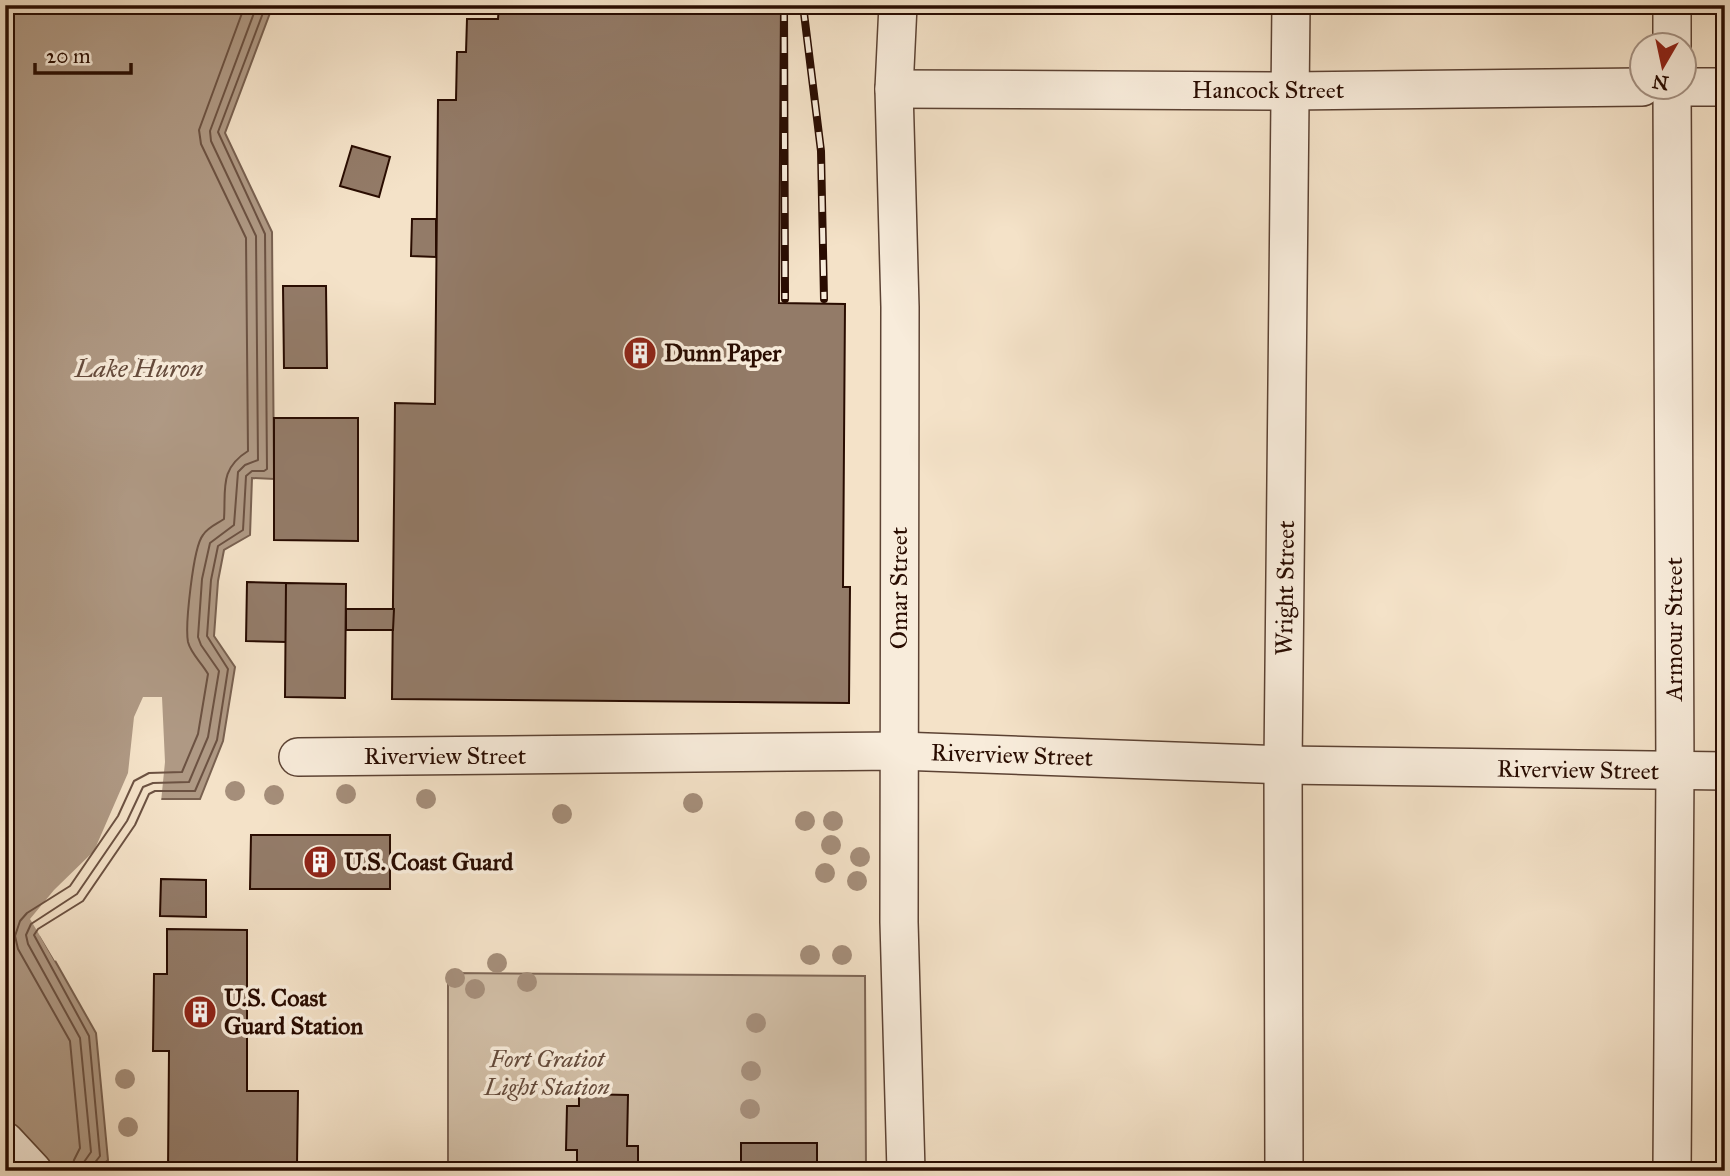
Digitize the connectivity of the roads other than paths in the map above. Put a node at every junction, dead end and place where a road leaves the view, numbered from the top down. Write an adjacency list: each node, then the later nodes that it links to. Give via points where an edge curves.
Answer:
1 (898, 5): 8 (street, Omar Street)
2 (1291, 5): 9 (street, Wright Street)
3 (1672, 5): 4 (street)
4 (1672, 32)
5 (1628, 87): 9 (street, Hancock Street)
6 (1698, 87): 7 (street)
7 (1725, 87)
8 (894, 89): 9 (street, Hancock Street); 11 (street, Omar Street, via 900,307)
9 (1292, 91): 13 (street, Wright Street)
10 (1672, 102): 15 (street, Armour Street)
11 (899, 751): 12 (street, Riverview Street); 13 (street, Riverview Street); 18 (street, Omar Street)
12 (298, 757)
13 (1283, 765): 15 (street, Riverview Street); 19 (street, Wright Street)
14 (1725, 771): 15 (street, Riverview Street)
15 (1675, 772): 20 (street, Armour Street)
16 (5, 1141): 17 (street)
17 (33, 1171)
18 (906, 1171)
19 (1284, 1171)
20 (1672, 1171)

